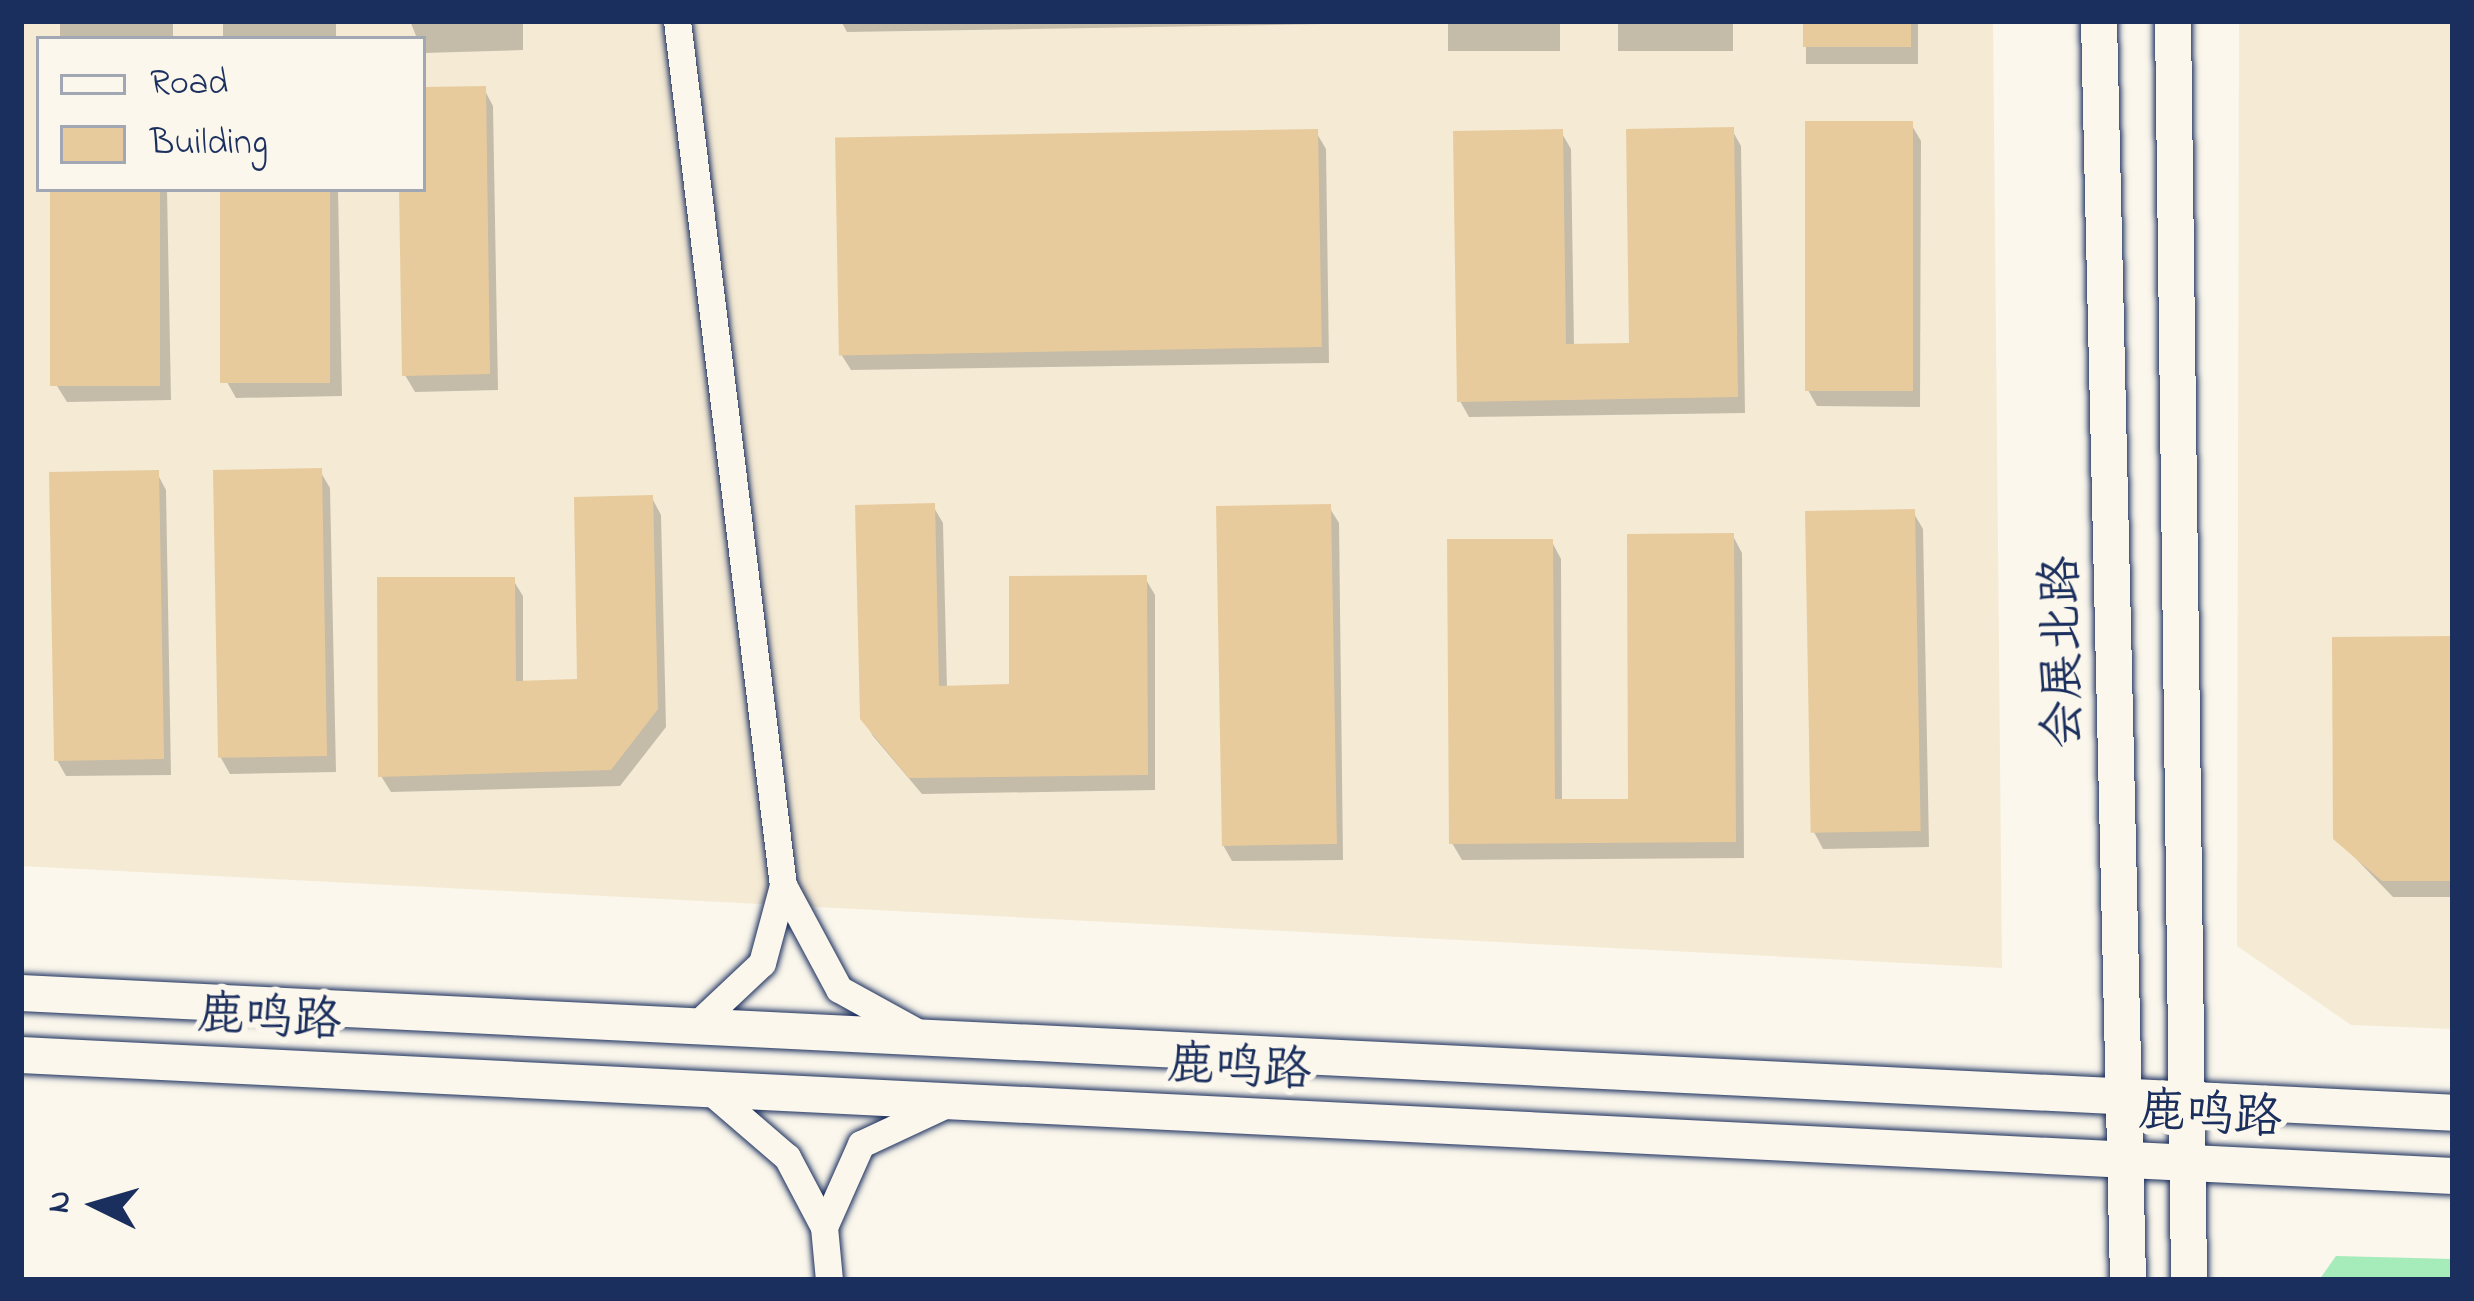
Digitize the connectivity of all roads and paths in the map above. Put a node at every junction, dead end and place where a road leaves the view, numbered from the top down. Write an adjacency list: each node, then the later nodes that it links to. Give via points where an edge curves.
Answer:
1 (677, 21): 4 (street)
2 (2099, 21): 10 (main road, 会展北路)
3 (2173, 21): 11 (main road)
4 (783, 884): 6 (street, via 762,963); 7 (street, via 839,988)
5 (21, 993): 6 (main road, 鹿鸣路)
6 (694, 1027): 7 (main road, 鹿鸣路)
7 (928, 1038): 10 (main road, 鹿鸣路)
8 (21, 1055): 9 (main road, 鹿鸣路)
9 (709, 1090): 12 (main road, 鹿鸣路); 17 (street, via 787,1157)
10 (2122, 1096): 11 (main road, 鹿鸣路); 14 (main road, 会展北路)
11 (2189, 1101): 13 (main road, 鹿鸣路); 15 (main road)
12 (949, 1103): 14 (main road, 鹿鸣路); 17 (street, via 861,1144)
13 (2453, 1113)
14 (2126, 1161): 15 (main road, 鹿鸣路); 19 (main road, 会展北路)
15 (2187, 1164): 16 (main road, 鹿鸣路); 20 (main road)
16 (2453, 1176)
17 (824, 1227): 18 (street)
18 (830, 1280)
19 (2128, 1280)
20 (2189, 1280)

